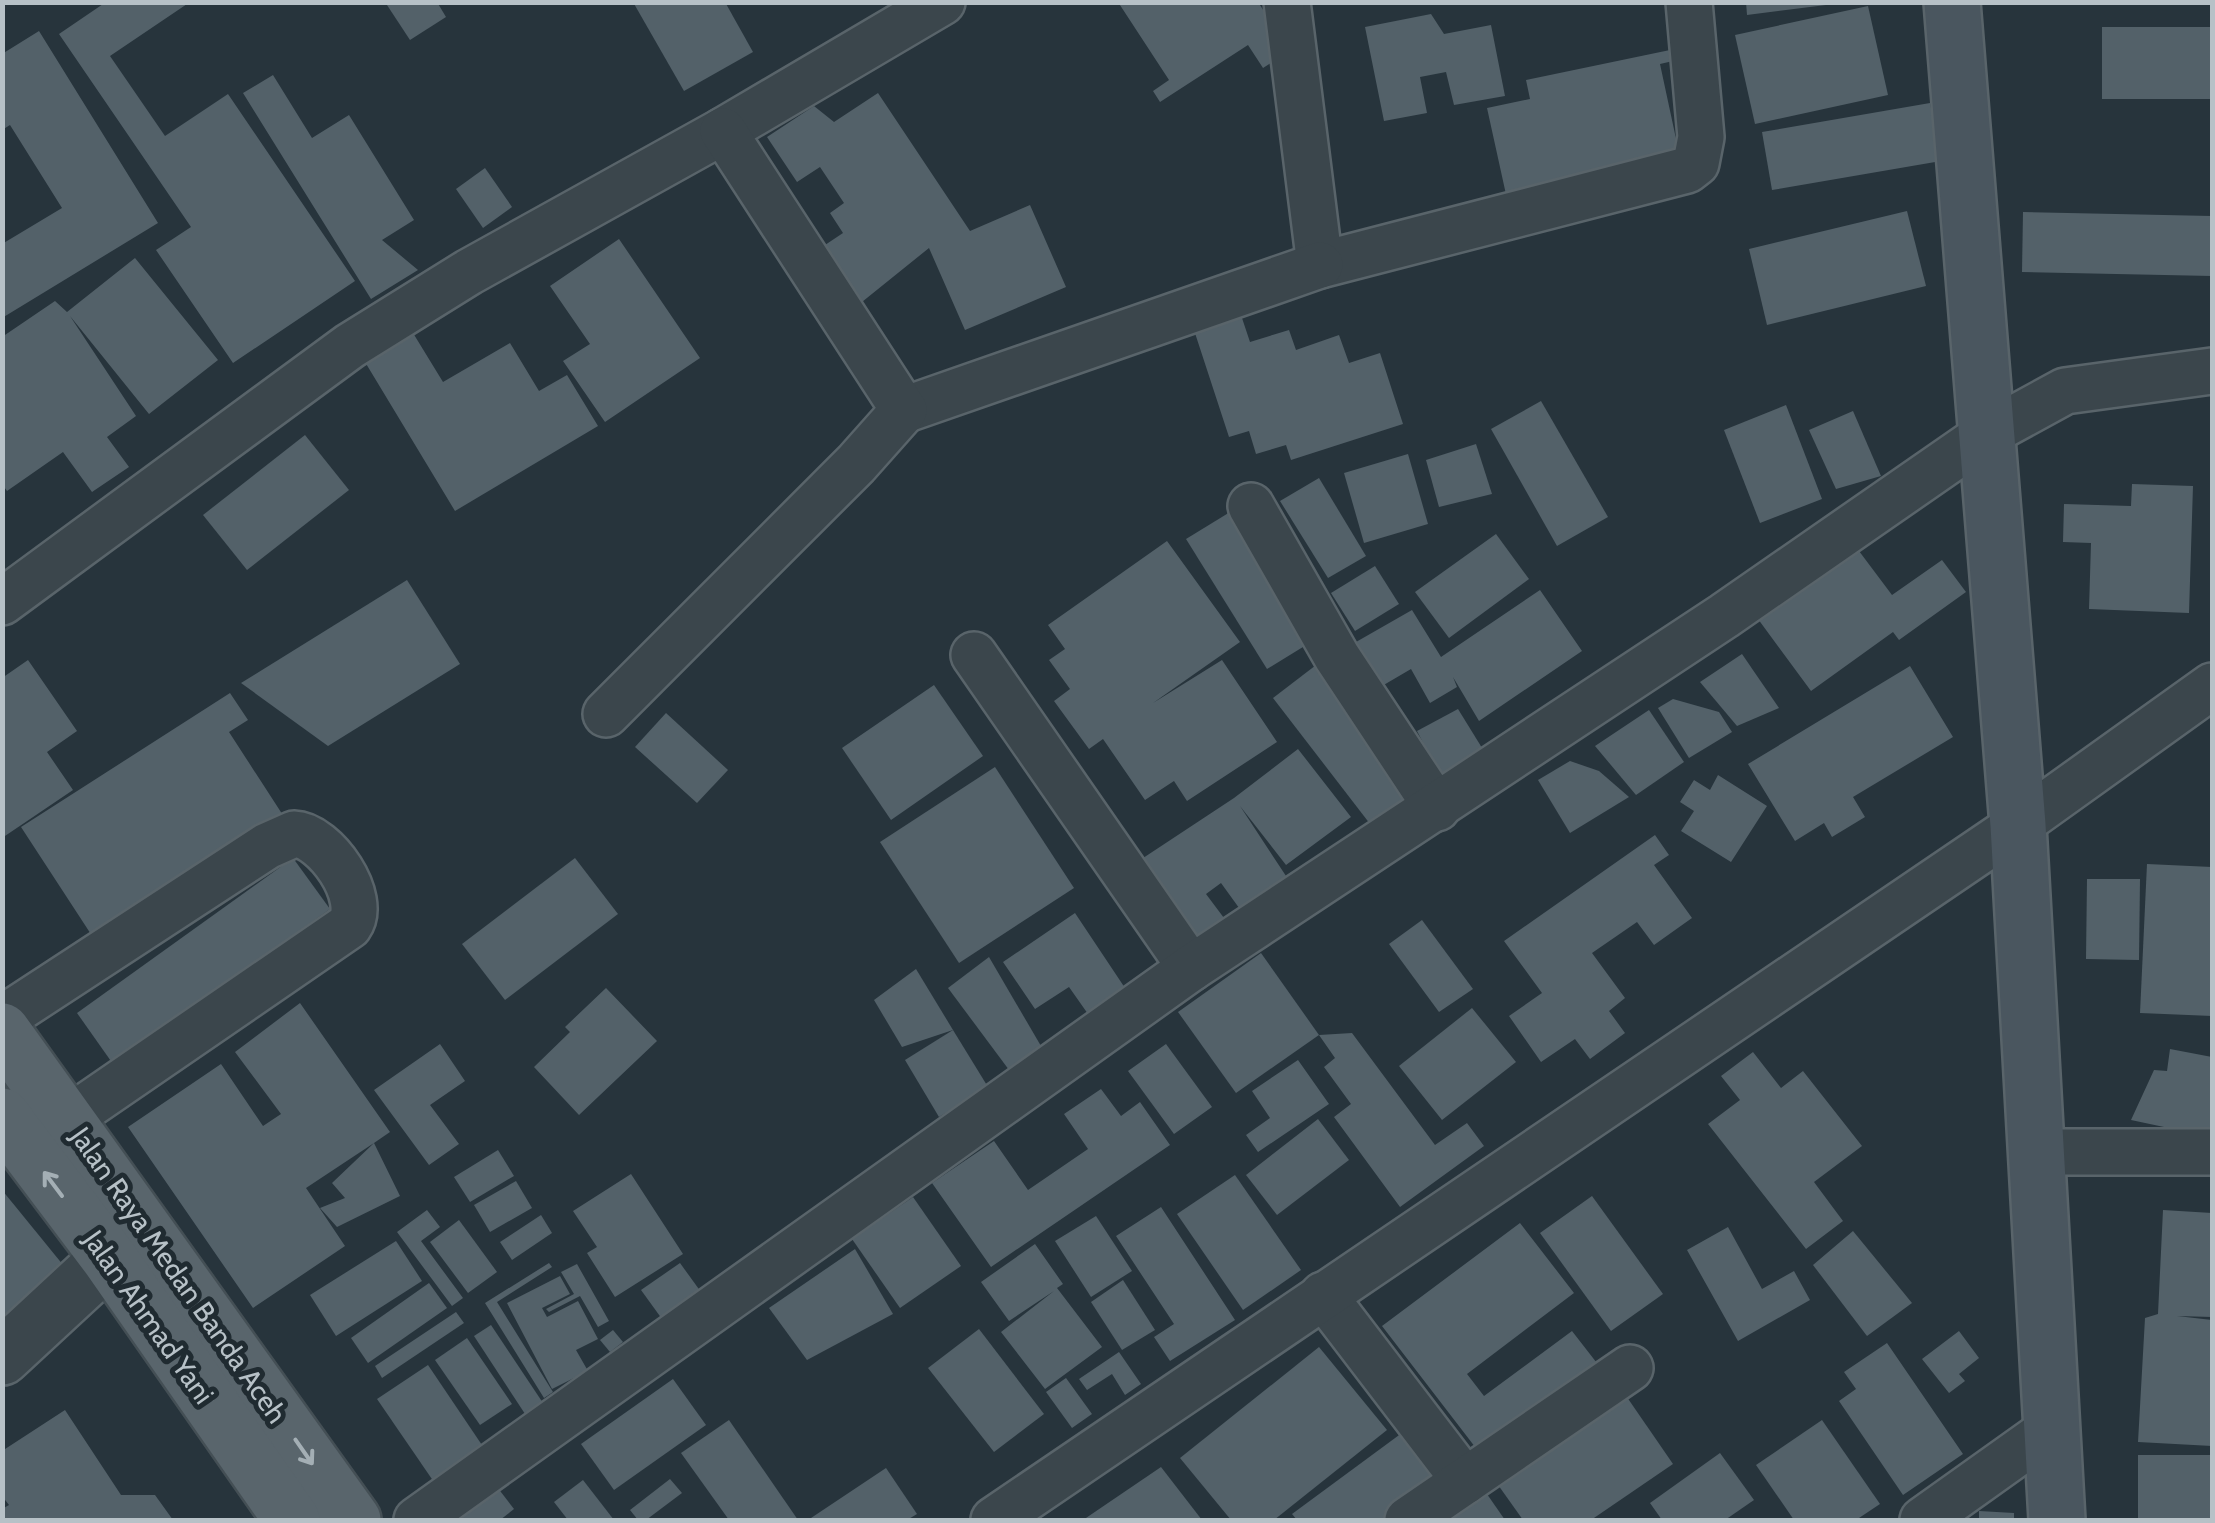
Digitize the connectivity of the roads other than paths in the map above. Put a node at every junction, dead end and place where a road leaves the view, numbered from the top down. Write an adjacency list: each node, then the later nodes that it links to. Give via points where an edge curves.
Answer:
1 (942, 2): 5 (street)
2 (1287, 2): 6 (street)
3 (1689, 2): 6 (street, via 1701,137 1696,163)
4 (1952, 2): 9 (main road)
5 (723, 131): 8 (street); 11 (street, via 350,346)
6 (1320, 265): 8 (street)
7 (2212, 372): 9 (street, via 2065,392)
8 (904, 410): 14 (street)
9 (1988, 433): 15 (street); 16 (main road)
10 (1250, 506): 15 (street, via 1337,657)
11 (2, 602)
12 (974, 655): 17 (street)
13 (2212, 686): 16 (street)
14 (606, 714)
15 (1437, 808): 17 (street)
16 (2018, 825): 22 (main road); 25 (street)
17 (1191, 968): 32 (street)
18 (2, 1019): 21 (street, via 268,846 294,834 320,843 353,895 356,912 349,926)
19 (2, 1031): 21 (main road, Jalan Raya Medan Banda Aceh)
20 (2, 1116): 24 (main road, Jalan Ahmad Yani, one-way to 20)
21 (68, 1119): 31 (main road, Jalan Raya Medan Banda Aceh, one-way to 31)
22 (2034, 1152): 23 (street); 28 (main road)
23 (2212, 1152)
24 (108, 1258): 26 (street); 30 (main road, Jalan Ahmad Yani)
25 (1323, 1295): 29 (street); 33 (street)
26 (2, 1356)
27 (1630, 1368): 29 (street)
28 (2052, 1428): 35 (street); 36 (main road)
29 (1465, 1481): 34 (street)
30 (292, 1520)
31 (353, 1520)
32 (417, 1520)
33 (994, 1520)
34 (1408, 1520)
35 (1923, 1520)
36 (2057, 1520)

